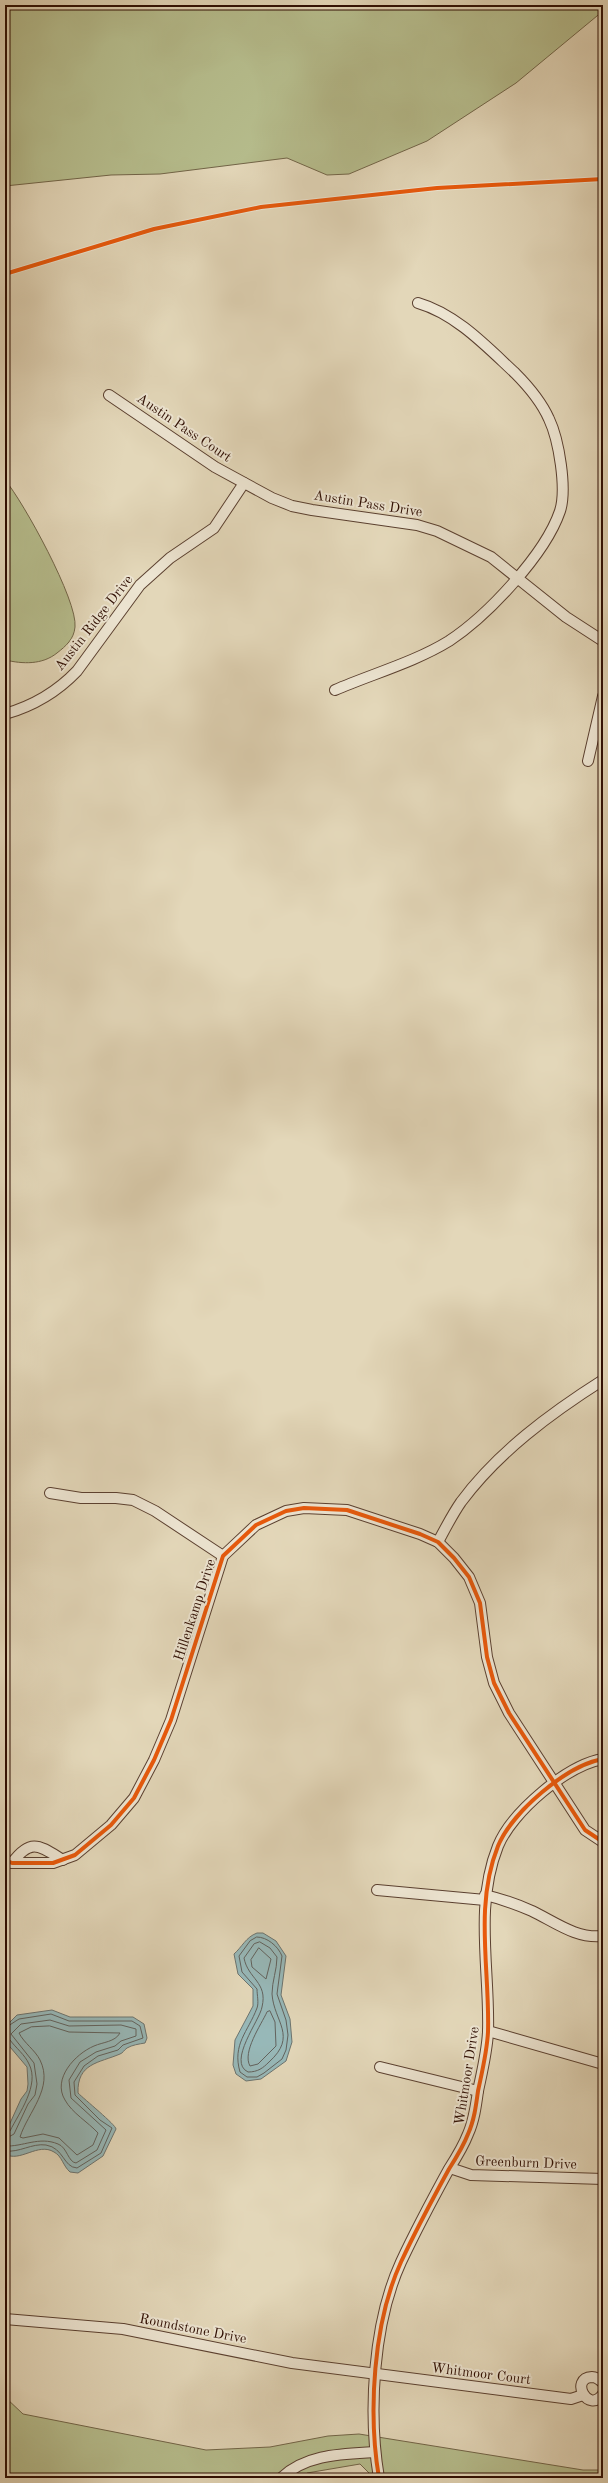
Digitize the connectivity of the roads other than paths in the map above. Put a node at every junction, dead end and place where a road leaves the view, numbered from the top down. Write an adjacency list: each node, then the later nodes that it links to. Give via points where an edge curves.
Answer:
1 (418, 303): 4 (street, via 438,309 496,356 531,388 549,419 557,446 562,482 560,510 546,540)
2 (109, 395): 3 (street, Austin Pass Court, via 215,467)
3 (244, 483): 4 (street, Austin Pass Drive, via 292,506 380,518 437,531 491,557); 8 (street, Austin Ridge Drive, via 214,528 170,558 140,585 65,684 32,705)
4 (516, 579): 5 (street, Austin Pass Drive); 6 (street, via 480,616 449,641)
5 (603, 641)
6 (335, 690)
7 (603, 696): 9 (street)
8 (5, 714)
9 (588, 761)
10 (603, 1380): 12 (street, via 560,1408 520,1440 461,1502)
11 (50, 1493): 13 (street, via 81,1498 132,1500 155,1511)
12 (438, 1542): 13 (street, Hillenkamp Drive, via 347,1510 304,1508 286,1511 256,1525); 15 (street, Hillenkamp Drive, via 469,1577 480,1603 486,1657 494,1683 509,1713)
13 (223, 1556): 17 (street, Hillenkamp Drive, via 171,1720 134,1798 111,1825 75,1855)
14 (603, 1759): 15 (street, Whitmoor Drive, via 595,1760)
15 (554, 1782): 16 (street, Hillenkamp Drive, via 585,1830); 20 (street, Whitmoor Drive, via 515,1818 506,1831 499,1845)
16 (603, 1842)
17 (63, 1860): 18 (street, Hillenkamp Drive, via 40,1864); 18 (street, Hillenkamp Drive, via 37,1845 28,1846)
18 (9, 1861)
19 (377, 1890): 20 (street)
20 (485, 1897): 21 (street, via 507,1900 590,1938); 22 (street, Whitmoor Drive)
21 (603, 1936)
22 (488, 2031): 23 (street); 25 (street, Whitmoor Drive)
23 (603, 2064)
24 (380, 2067): 25 (street)
25 (478, 2091): 26 (street, Whitmoor Drive, via 468,2134)
26 (450, 2168): 27 (street, Greenburn Drive, via 470,2175); 29 (street, Whitmoor Drive, via 399,2267 380,2337)
27 (603, 2179)
28 (5, 2318): 29 (street, Roundstone Drive, via 123,2329 292,2364)
29 (375, 2375): 32 (street, Whitmoor Court, via 571,2399); 33 (street, Whitmoor Drive, via 372,2417)
30 (603, 2383): 32 (street, via 595,2377 588,2378 582,2384)
31 (603, 2394): 32 (street, Whitmoor Court, via 593,2400)
32 (583, 2395)
33 (374, 2452): 34 (street, via 332,2454 299,2465); 35 (street, Whitmoor Drive)
34 (281, 2478)
35 (379, 2478)

